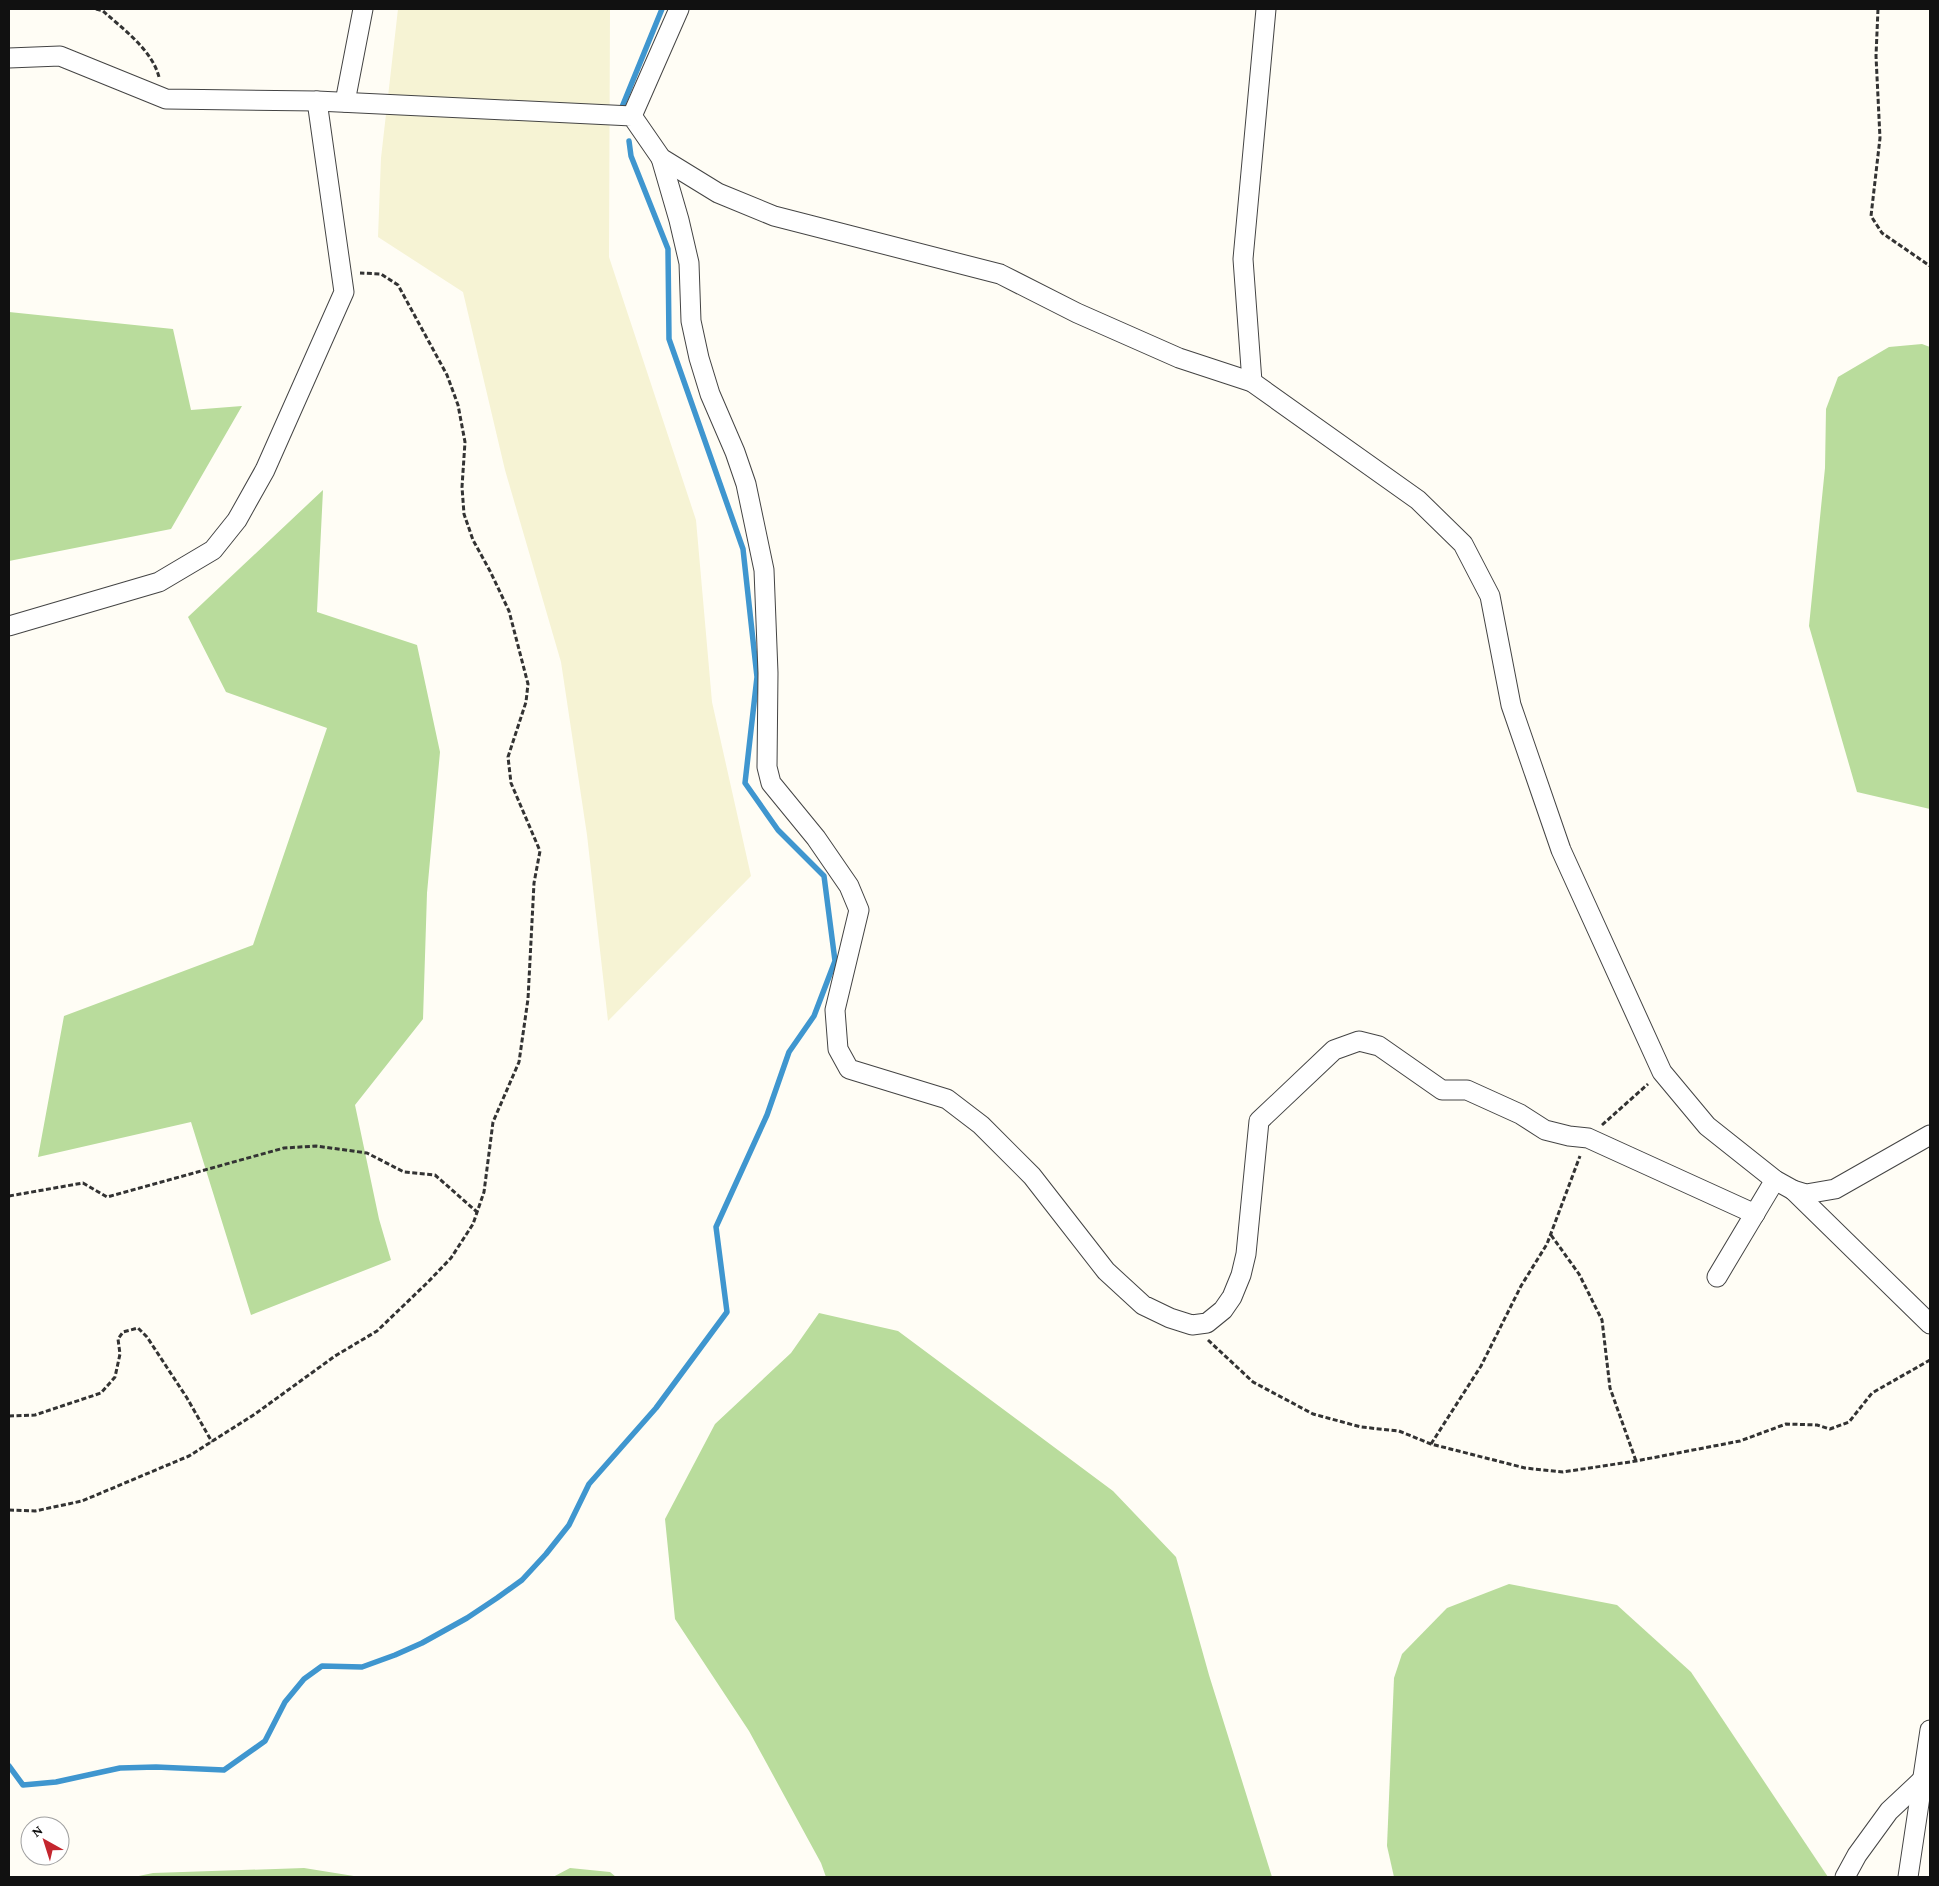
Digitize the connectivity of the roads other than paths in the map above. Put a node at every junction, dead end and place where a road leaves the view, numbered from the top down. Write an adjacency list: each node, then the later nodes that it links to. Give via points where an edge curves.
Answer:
1 (363, 9): 6 (street)
2 (679, 9): 7 (street)
3 (1266, 9): 9 (street, via 1243,259)
4 (9, 58): 5 (street, via 60,56 166,100)
5 (317, 101): 6 (street); 10 (street, via 344,292 265,470 237,520 213,550 159,582)
6 (345, 102): 7 (street)
7 (632, 116): 8 (street)
8 (661, 158): 9 (street, via 718,192 774,216 1000,274 1077,313 1179,358); 14 (street, via 689,263 691,322 700,358 710,394 746,484 764,570 767,767 771,783 816,838 849,886 859,910 836,1010 838,1049 849,1069 947,1099 974,1120 1032,1176 1106,1272 1143,1305 1192,1325 1207,1323 1223,1310 1241,1275 1246,1254 1259,1120 1334,1050 1360,1041 1379,1046 1442,1090 1467,1090 1520,1114 1545,1130 1588,1138)
9 (1252, 382): 12 (street, via 1418,500 1463,544 1490,596 1511,704 1560,850 1662,1072 1707,1126)
10 (9, 626)
11 (1930, 1135): 13 (street, via 1835,1189 1806,1194)
12 (1775, 1180): 13 (street); 14 (street)
13 (1793, 1190): 16 (street)
14 (1755, 1214): 15 (street)
15 (1716, 1277)
16 (1930, 1324)
17 (1930, 1730): 18 (street)
18 (1922, 1780): 19 (street, via 1889,1811); 20 (street)
19 (1845, 1877)
20 (1908, 1877)

